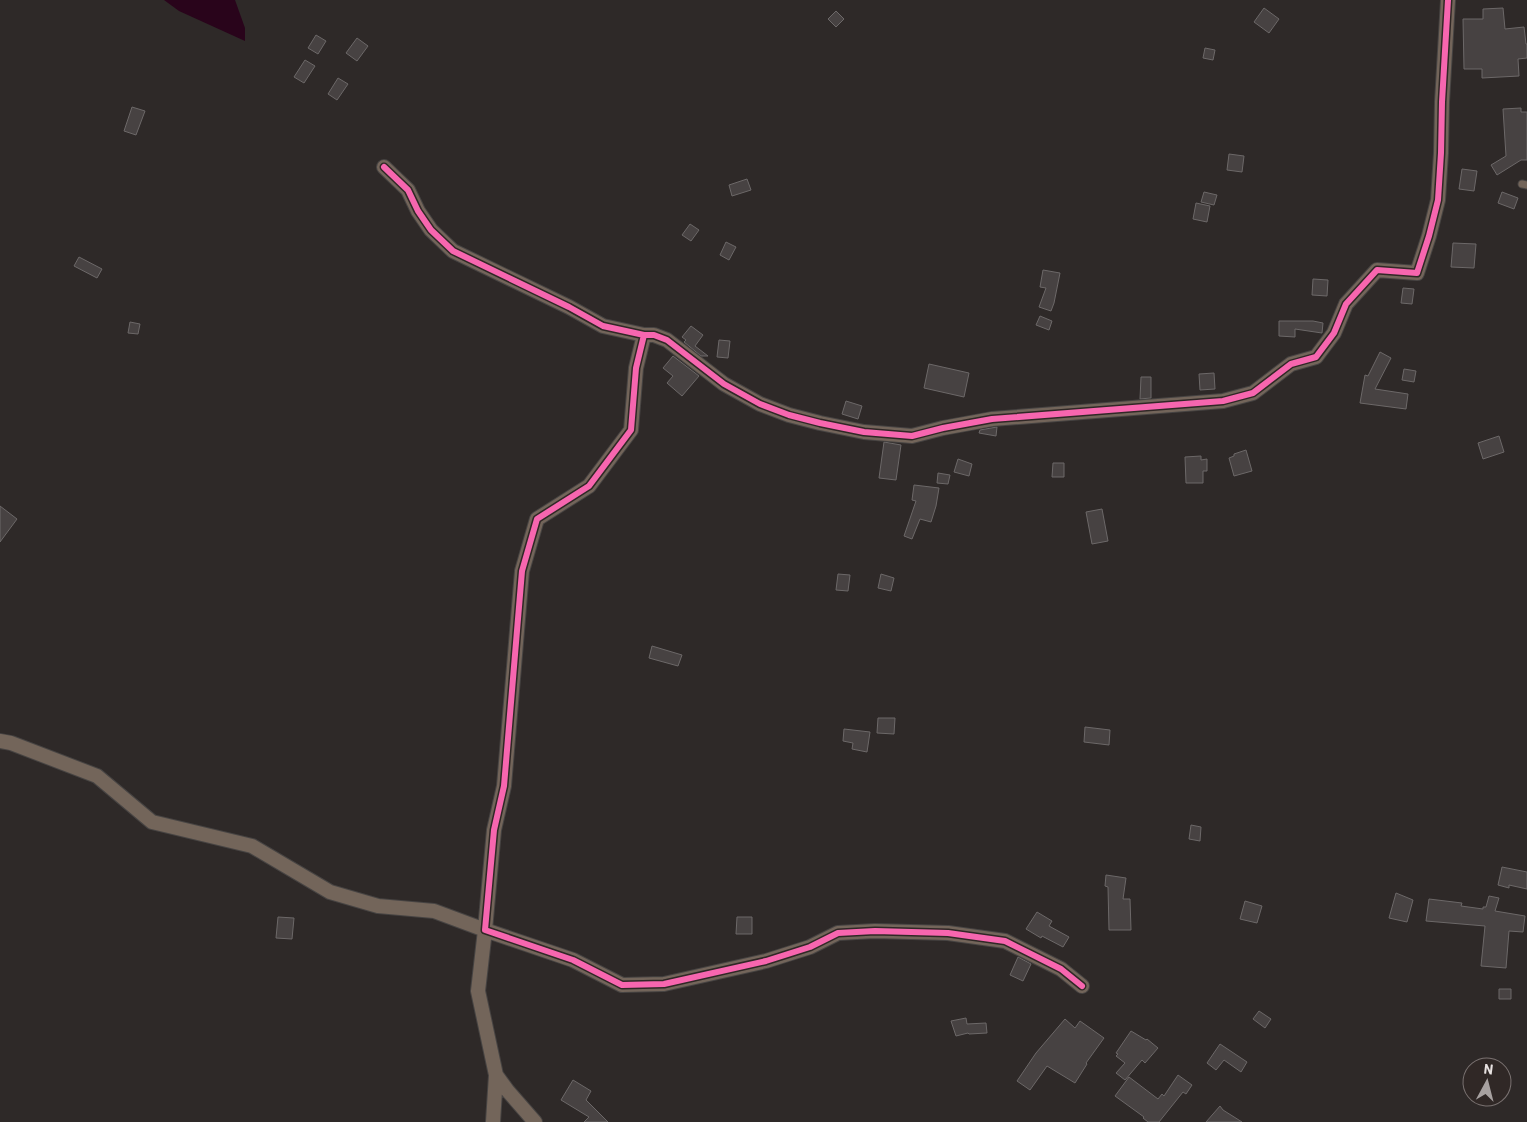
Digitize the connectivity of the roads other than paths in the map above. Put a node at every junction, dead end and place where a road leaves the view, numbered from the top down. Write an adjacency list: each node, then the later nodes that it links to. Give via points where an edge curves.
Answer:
1 (1448, 0): 3 (street, via 1438,200 1417,273 1377,270 1346,304 1334,333 1316,357 1290,364 1253,393 1213,402 992,419 912,436 864,432 820,424 760,404 724,384 667,340)
2 (384, 167): 3 (street, via 408,190 431,230 453,251 603,326)
3 (644, 335): 5 (street, via 636,368 631,430 589,486 537,519 522,571 504,786 494,830)
4 (0, 741): 5 (street, via 97,776 152,822 252,846 330,892 378,906 434,911)
5 (485, 930): 6 (street, via 573,960 622,984 664,984 766,962 810,947 838,933 875,931 948,933 1005,941 1061,969); 7 (street, via 478,991)
6 (1082, 986)
7 (496, 1075): 8 (street); 9 (street)
8 (493, 1122)
9 (535, 1122)

